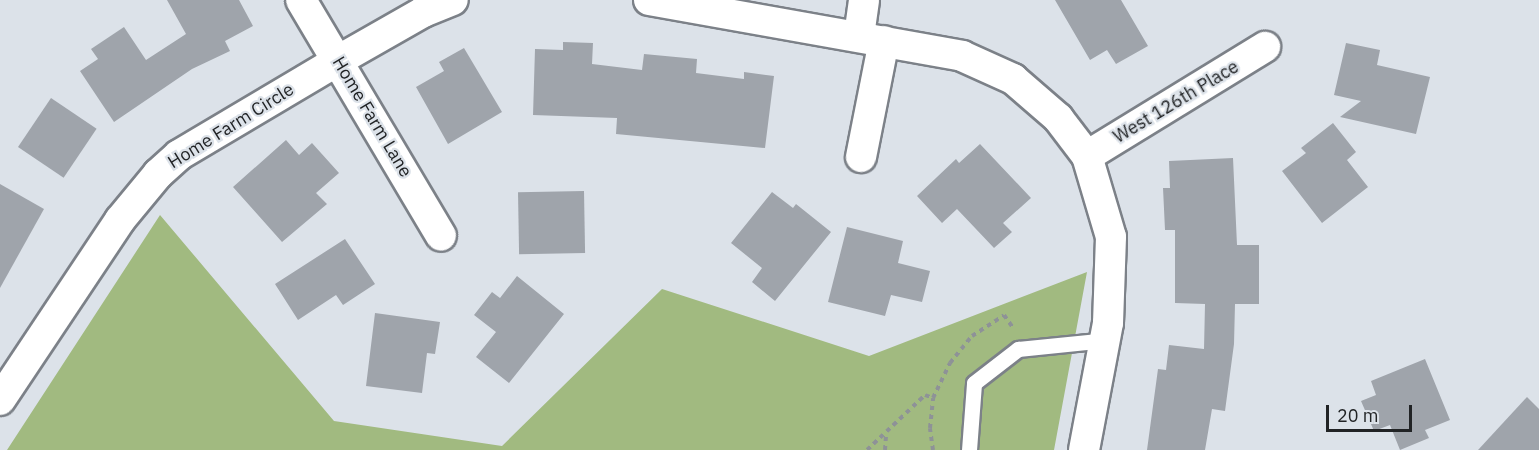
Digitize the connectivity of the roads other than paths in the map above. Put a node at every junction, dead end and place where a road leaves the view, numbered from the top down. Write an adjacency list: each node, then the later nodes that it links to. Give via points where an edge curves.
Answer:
1 (301, 0): 7 (street, Home Farm Lane)
2 (453, 0): 7 (street, Home Farm Circle, via 423,12)
3 (649, 0): 5 (street)
4 (864, 0): 5 (street)
5 (871, 38): 8 (street, via 962,56 1004,74 1058,118); 9 (street)
6 (1265, 47): 8 (street, West 126th Place)
7 (339, 60): 10 (street, Home Farm Lane); 12 (street, Home Farm Circle, via 179,155 158,174 120,220)
8 (1087, 156): 11 (street, via 1111,237 1112,289)
9 (861, 157)
10 (441, 236)
11 (1106, 340): 13 (lane, via 1018,349 974,383); 14 (street)
12 (0, 400)
13 (969, 450)
14 (1084, 450)

